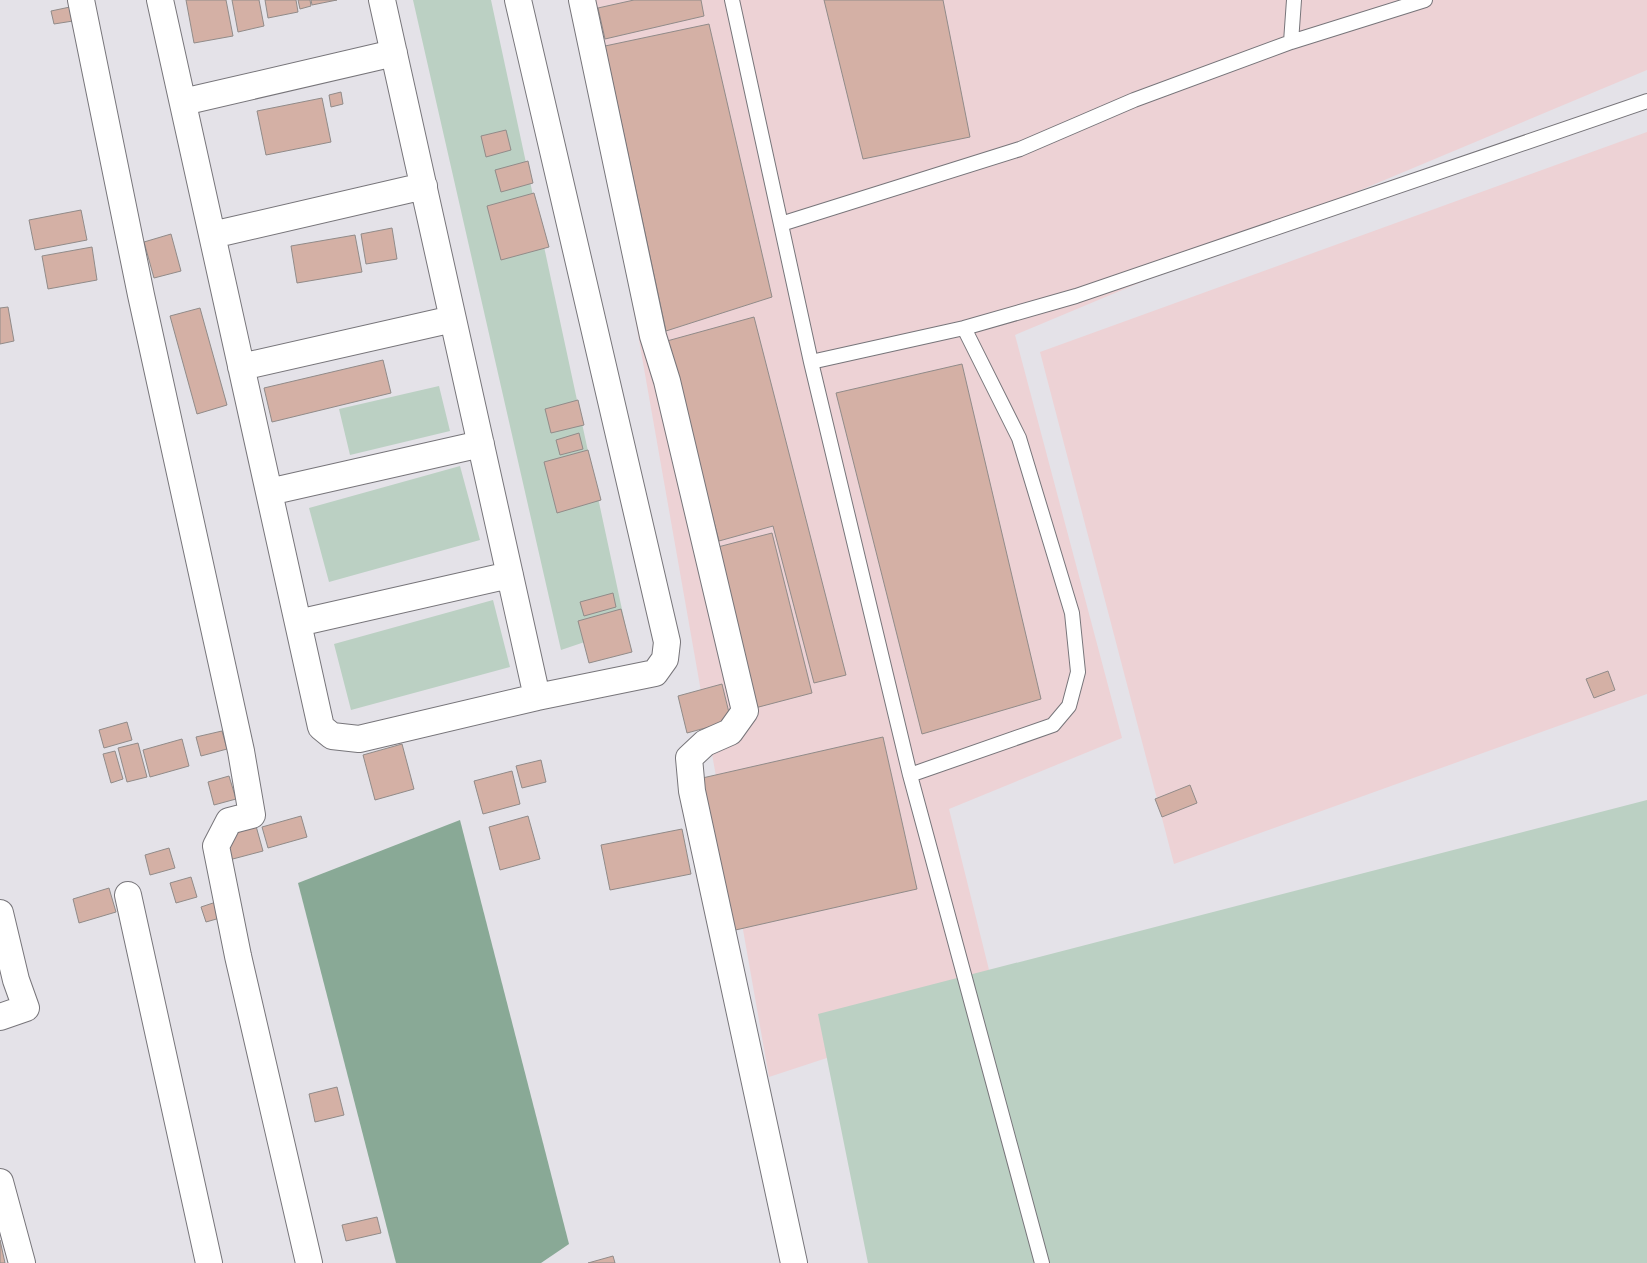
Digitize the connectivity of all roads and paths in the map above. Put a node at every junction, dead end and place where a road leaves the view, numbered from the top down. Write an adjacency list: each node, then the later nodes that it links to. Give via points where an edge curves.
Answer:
1 (81, 0): 32 (street, via 249,796 252,815 228,822 216,846)
2 (160, 0): 12 (street)
3 (382, 0): 10 (street)
4 (518, 0): 24 (street, via 667,642 665,660 655,673)
5 (582, 0): 33 (street, via 653,336 667,381 745,711 730,732 704,743 689,758 692,791)
6 (732, 0): 14 (lane)
7 (1294, 0): 9 (lane)
8 (1424, 0): 9 (lane)
9 (1291, 42): 14 (lane, via 1134,100 1020,149)
10 (394, 53): 12 (street); 13 (street)
11 (1647, 100): 17 (lane, via 1076,296)
12 (183, 102): 15 (street)
13 (424, 186): 15 (street); 16 (street)
14 (781, 224): 18 (lane)
15 (212, 235): 19 (street)
16 (453, 319): 19 (street); 20 (street)
17 (964, 328): 18 (lane); 25 (lane, via 1020,438 1072,613 1078,672 1069,706 1053,725)
18 (811, 362): 25 (lane)
19 (241, 367): 21 (street)
20 (481, 444): 21 (street); 22 (street)
21 (269, 492): 23 (street)
22 (510, 575): 23 (street); 24 (street)
23 (298, 623): 24 (street, via 321,728 332,736 359,739)
24 (537, 697)
25 (910, 775): 34 (lane)
26 (128, 895): 31 (street)
27 (0, 913): 28 (street, via 26,1008)
28 (0, 1017)
29 (0, 1182): 30 (street)
30 (22, 1263)
31 (209, 1263)
32 (309, 1263)
33 (794, 1263)
34 (1042, 1263)

